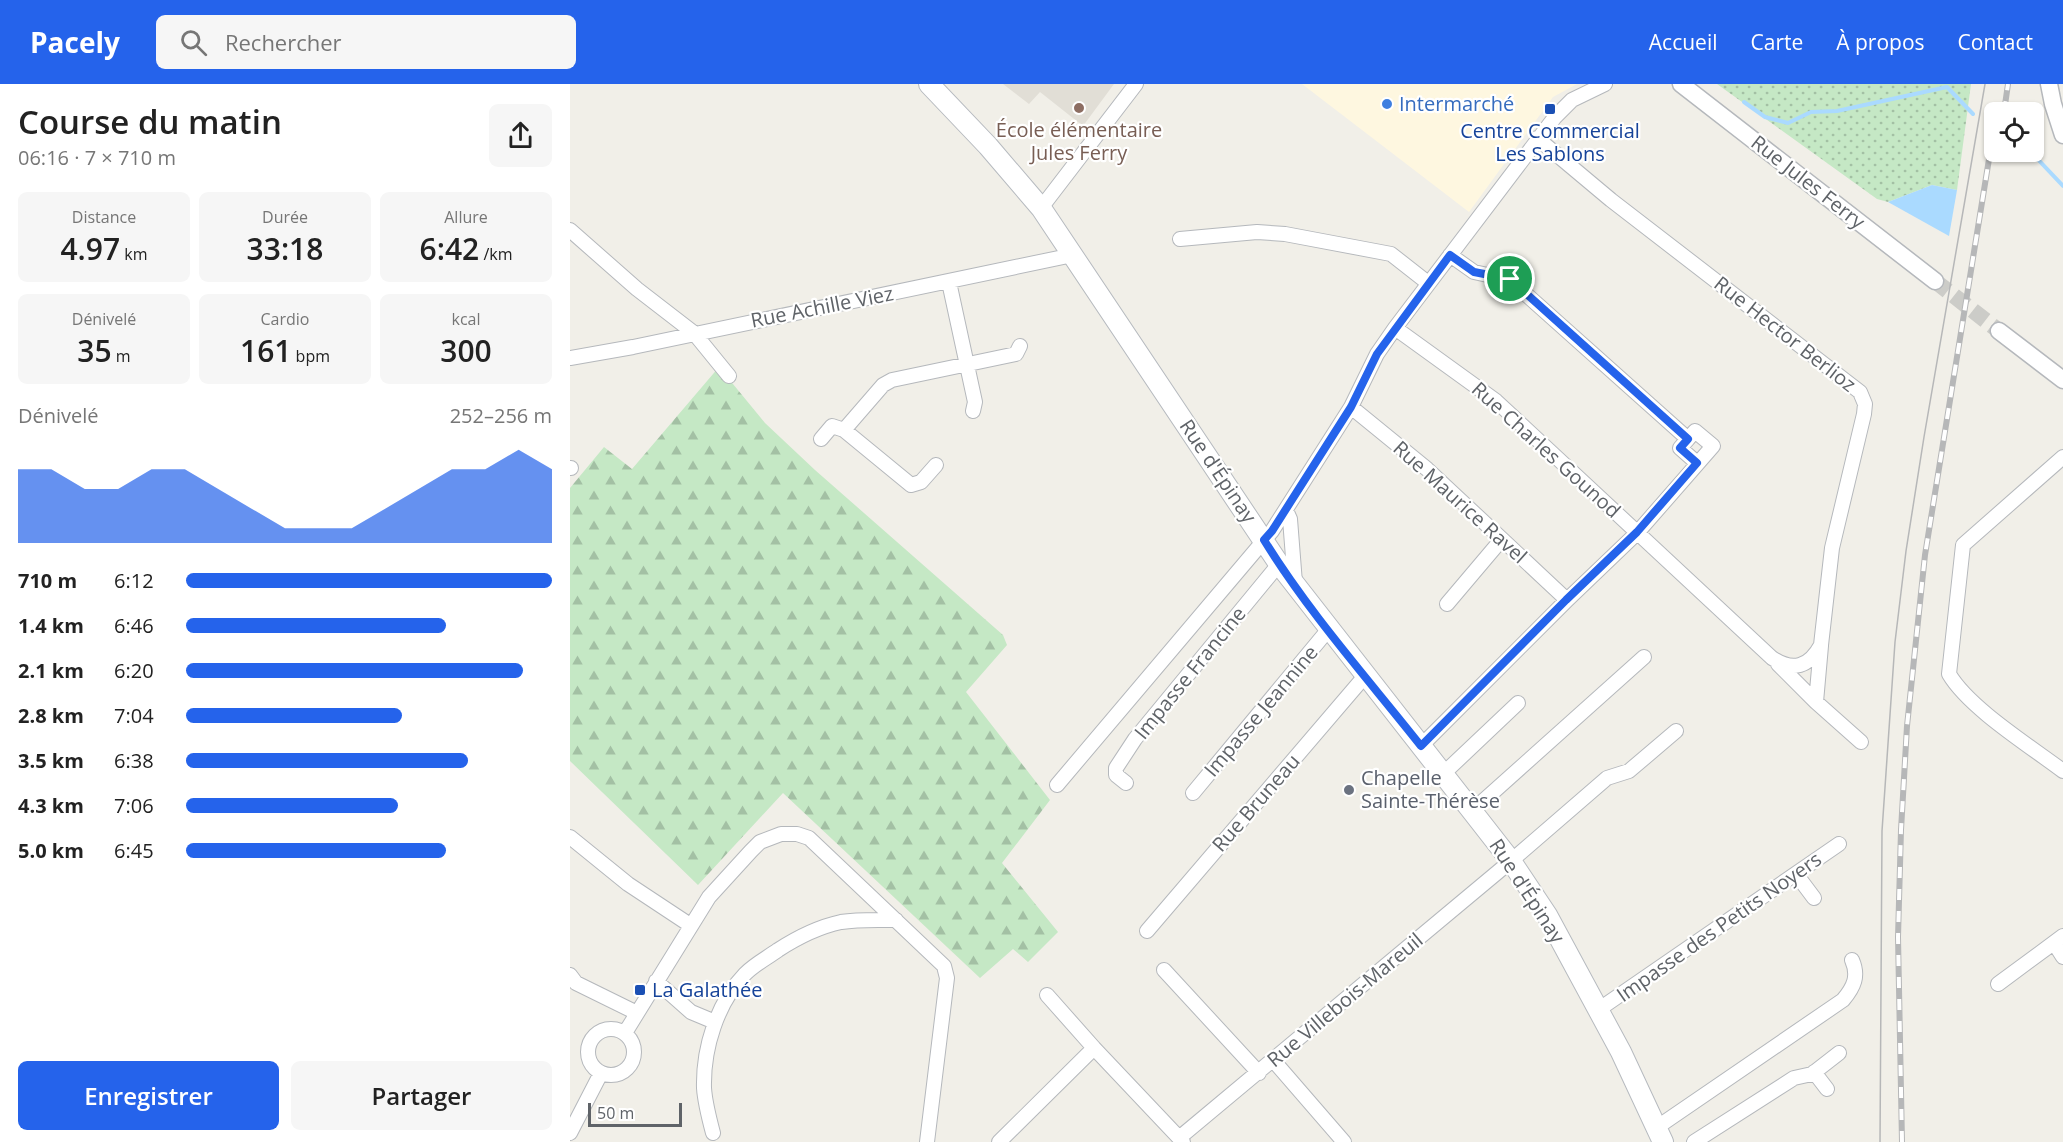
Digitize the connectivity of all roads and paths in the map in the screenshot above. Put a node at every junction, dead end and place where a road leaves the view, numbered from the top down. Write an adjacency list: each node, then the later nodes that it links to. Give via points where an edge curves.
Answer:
1 (929, 84): 8 (main road, Rue d'Épinay)
2 (1136, 84): 8 (street)
3 (1605, 84): 7 (street, via 1572,100)
4 (1681, 84): 13 (street, Rue Jules Ferry)
5 (2049, 84): 6 (street)
6 (2063, 135)
7 (1537, 138): 12 (street); 41 (street, Rue Hector Berlioz, via 1862,395 1864,414 1833,548)
8 (1041, 208): 11 (main road, Rue d'Épinay)
9 (570, 230): 18 (street)
10 (1180, 239): 15 (street, via 1257,232 1285,234 1391,254)
11 (1073, 255): 14 (street, Rue Achille Viez); 35 (main road, Rue d'Épinay)
12 (1450, 255): 15 (street); 28 (street, via 1474,272 1510,279)
13 (1935, 281)
14 (949, 282): 18 (street, Rue Achille Viez); 21 (street)
15 (1428, 283): 16 (street)
16 (1395, 328): 24 (street, via 1377,354); 33 (street, Rue Charles Gounod, via 1496,400)
17 (2000, 331): 23 (street)
18 (694, 333): 20 (street, Rue Achille Viez); 22 (street)
19 (1020, 346): 21 (street, via 1016,354)
20 (570, 358)
21 (967, 365): 25 (street, via 975,402); 26 (street, via 892,380 883,385)
22 (729, 376)
23 (2063, 380)
24 (1351, 407): 32 (street); 34 (street, Rue Maurice Ravel, via 1427,469)
25 (973, 411)
26 (844, 430): 27 (street, via 832,426); 31 (street, via 911,485 921,482)
27 (821, 439)
28 (1688, 439): 30 (street, via 1680,448); 30 (street, via 1695,431 1713,446)
29 (2063, 457): 50 (street, via 1964,544 1949,674 1957,688 1983,711)
30 (1697, 463): 33 (street)
31 (936, 465)
32 (1286, 510): 35 (street); 37 (street)
33 (1637, 532): 38 (street); 43 (street)
34 (1502, 539): 38 (street, Rue Maurice Ravel); 39 (street)
35 (1264, 540): 36 (main road, Rue d'Épinay); 53 (street)
36 (1279, 564): 37 (main road, Rue d'Épinay); 52 (street, Impasse Francine, via 1135,739 1116,768 1116,775)
37 (1295, 585): 40 (main road, Rue d'Épinay)
38 (1566, 600): 49 (street)
39 (1447, 604)
40 (1328, 630): 44 (main road, Rue d'Épinay); 54 (street, Impasse Jeannine)
41 (1821, 645): 43 (street, via 1812,657 1797,666); 45 (street, Rue Hector Berlioz)
42 (1644, 657): 55 (street)
43 (1772, 658): 45 (street)
44 (1365, 676): 49 (main road, Rue d'Épinay); 63 (street, Rue Bruneau)
45 (1815, 702): 48 (street)
46 (1518, 703): 51 (street)
47 (1676, 731): 58 (street, Rue Villebois-Mareuil, via 1629,771 1607,778)
48 (1861, 742)
49 (1421, 746): 51 (main road, Rue d'Épinay)
50 (2063, 771)
51 (1443, 774): 55 (main road, Rue d'Épinay)
52 (1126, 783)
53 (1057, 785)
54 (1193, 792)
55 (1472, 811): 58 (main road, Rue d'Épinay)
56 (570, 837): 62 (street, via 628,884)
57 (1839, 844): 59 (street, Impasse des Petits Noyers)
58 (1511, 861): 72 (main road, Rue d'Épinay, via 1547,915); 78 (street, Rue Villebois-Mareuil)
59 (1796, 874): 60 (street); 72 (street, Impasse des Petits Noyers)
60 (1814, 898)
61 (896, 921): 62 (street, via 820,847 809,838 790,834 760,842 709,897); 74 (street, via 841,922 793,940 744,975); 88 (street, via 944,966 947,978)
62 (690, 925): 69 (street)
63 (1147, 931)
64 (2058, 940): 65 (street); 70 (street)
65 (2063, 957)
66 (1852, 960): 86 (street, via 1854,983 1842,1000)
67 (1164, 970): 81 (street)
68 (570, 975): 73 (street, via 576,983)
69 (656, 981): 73 (street); 74 (street, via 691,1012)
70 (1998, 984)
71 (1047, 995): 76 (street)
72 (1598, 1010): 86 (main road, Rue d'Épinay)
73 (637, 1013): 75 (street)
74 (715, 1022): 85 (street, via 705,1060 704,1088)
75 (623, 1032): 80 (street, via 632,1042 631,1063 615,1075); 80 (street, via 604,1029 589,1042 590,1064)
76 (1094, 1048): 87 (street); 89 (street)
77 (1839, 1053): 79 (street)
78 (1272, 1060): 81 (street, Rue Villebois-Mareuil); 90 (street)
79 (1814, 1072): 82 (street); 91 (street, via 1794,1078)
80 (601, 1073): 83 (street)
81 (1259, 1073): 87 (street, Rue Villebois-Mareuil)
82 (1827, 1089)
83 (574, 1118): 84 (street)
84 (570, 1133)
85 (713, 1133)
86 (1660, 1135)
87 (1181, 1140)
88 (927, 1142)
89 (999, 1142)
90 (1344, 1142)
91 (1694, 1142)

